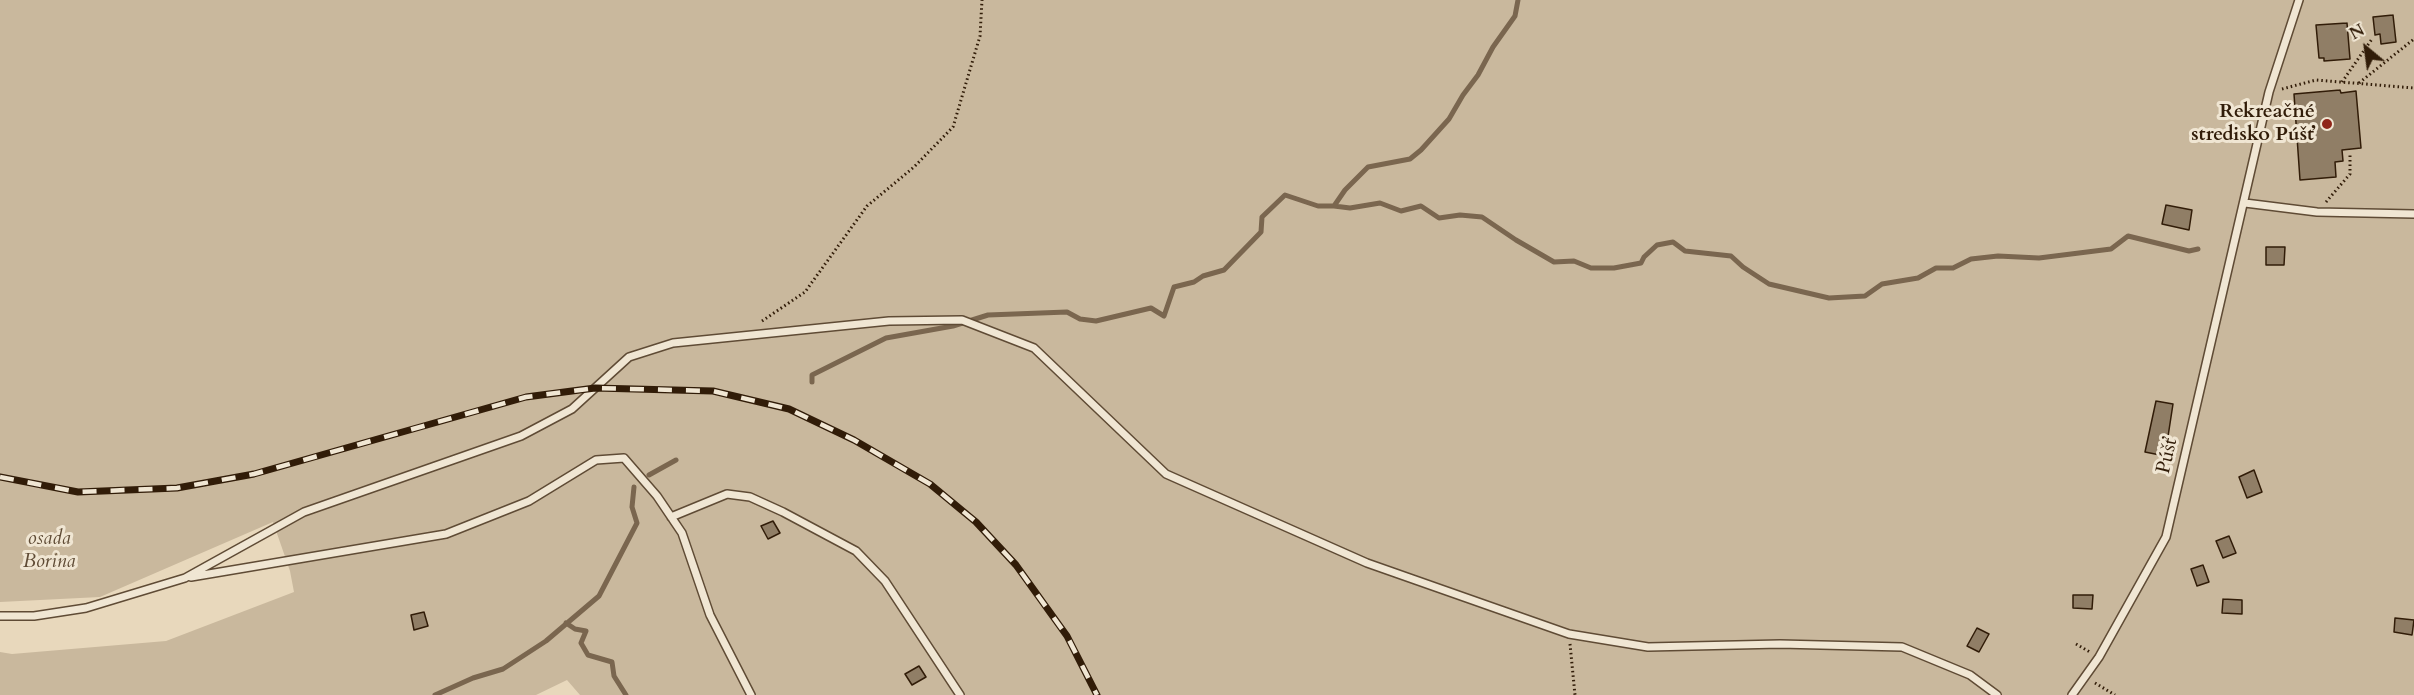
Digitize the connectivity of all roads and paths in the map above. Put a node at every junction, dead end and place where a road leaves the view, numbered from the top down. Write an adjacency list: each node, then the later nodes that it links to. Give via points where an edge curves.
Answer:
1 (982, 0): 13 (path, via 980,36 953,127 914,167 867,206 805,292)
2 (2299, 0): 8 (lane, Púšť)
3 (2372, 39): 5 (path)
4 (2414, 39): 6 (path)
5 (2342, 82): 6 (path); 8 (path, via 2316,80)
6 (2358, 84): 7 (path)
7 (2414, 88)
8 (2269, 92): 10 (lane, Púšť)
9 (2350, 153): 11 (path, via 2349,174)
10 (2245, 203): 11 (lane); 18 (lane, Púšť, via 2166,537)
11 (2317, 212): 12 (lane)
12 (2414, 214)
13 (758, 324)
14 (671, 517): 15 (lane, via 624,458 596,460 529,501 446,534); 19 (lane, via 682,533 710,615); 20 (lane, via 727,494 750,497 856,551 885,581)
15 (185, 578): 16 (lane, via 86,608 34,616); 17 (lane, via 304,512 521,436 572,409 629,357 673,343 889,321 962,321 1034,348 1166,474 1367,563)
16 (0, 616)
17 (1569, 634): 21 (path); 22 (lane, via 1648,647 1902,647 1970,675)
18 (2086, 677): 23 (lane, Púšť); 24 (path)
19 (751, 695)
20 (960, 695)
21 (1575, 695)
22 (1997, 695)
23 (2072, 695)
24 (2115, 695)

